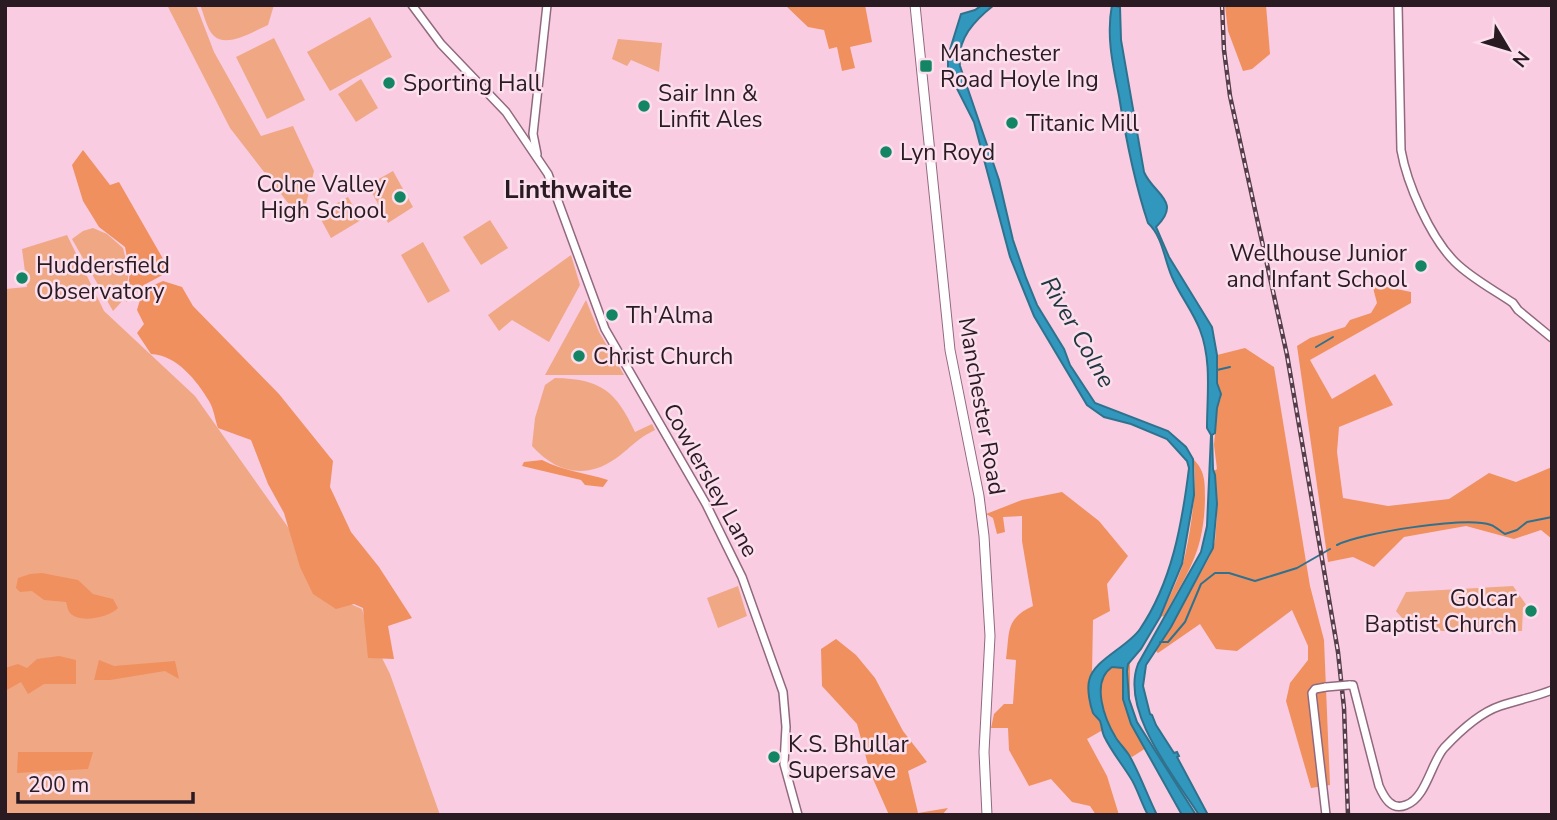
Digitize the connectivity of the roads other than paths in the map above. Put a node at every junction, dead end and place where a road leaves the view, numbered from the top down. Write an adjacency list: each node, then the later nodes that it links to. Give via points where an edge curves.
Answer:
1 (412, 5): 5 (street, Cowlersley Lane, via 441,44 506,111)
2 (547, 5): 5 (street, via 533,134)
3 (915, 5): 9 (main road, Manchester Road, via 950,350 984,536 990,636 984,752)
4 (1398, 5): 6 (street, via 1401,150 1416,199 1447,253)
5 (537, 158): 8 (street, Cowlersley Lane, via 555,189 604,329 706,504 742,577 783,692 784,764)
6 (1552, 338)
7 (1552, 690): 10 (street, bridge, via 1486,712 1443,750 1412,803 1402,807 1385,799 1379,786 1351,685 1315,689)
8 (798, 815)
9 (987, 815)
10 (1326, 815)

